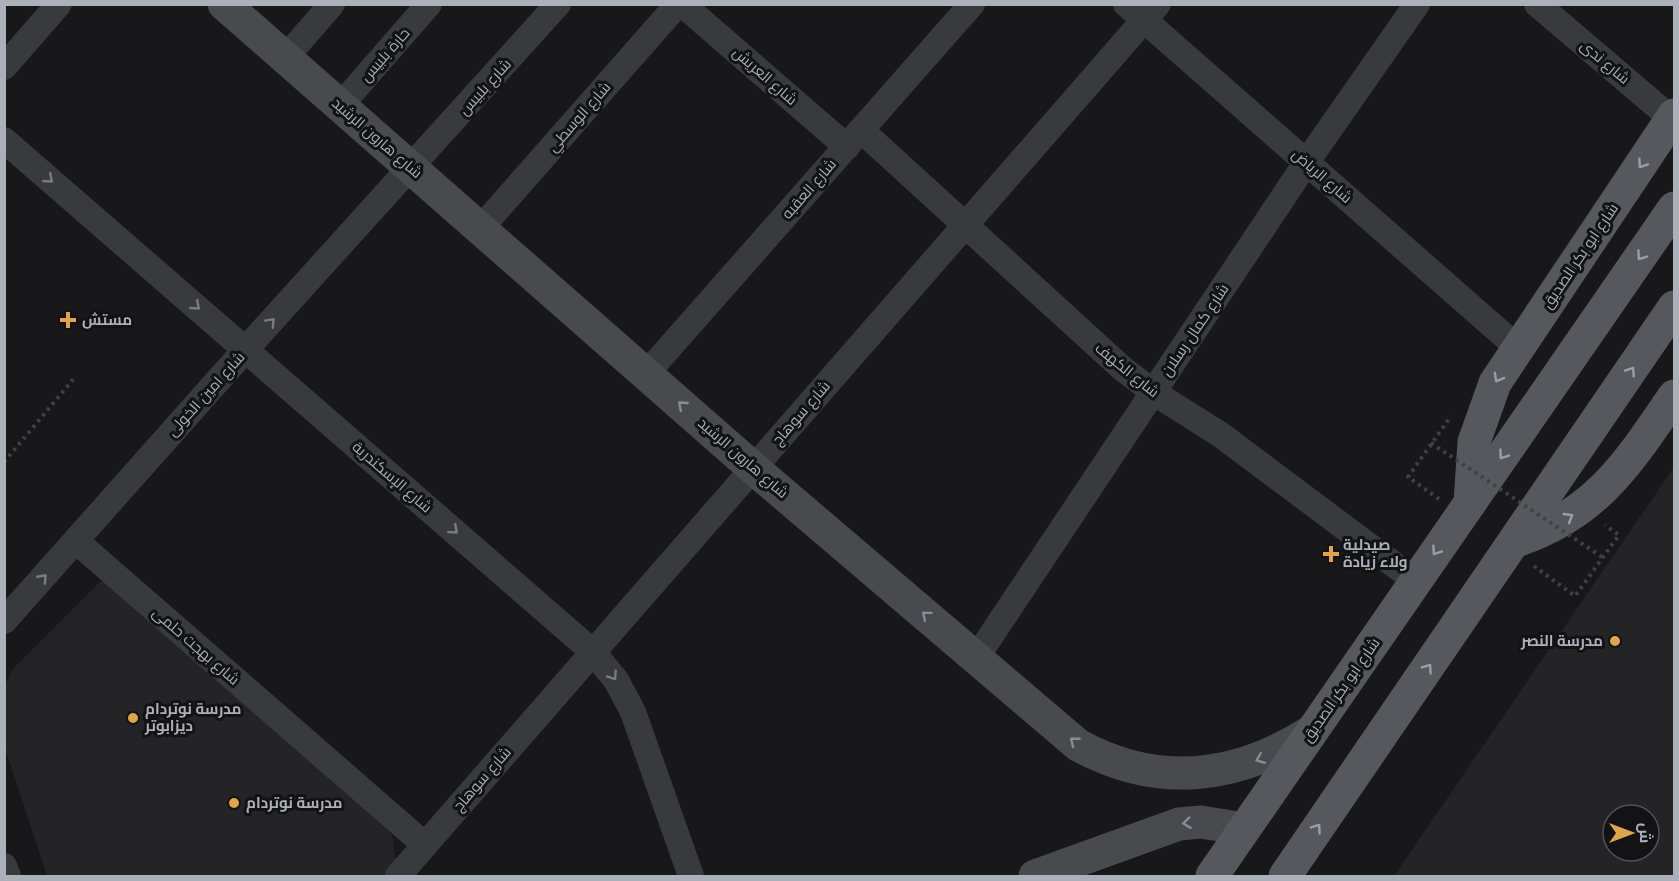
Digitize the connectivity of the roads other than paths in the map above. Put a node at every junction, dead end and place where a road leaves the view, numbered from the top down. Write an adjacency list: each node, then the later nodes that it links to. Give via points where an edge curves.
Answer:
1 (59, 4): 13 (street)
2 (332, 4): 12 (street)
3 (429, 4): 14 (street, حارة بلبيس)
4 (558, 4): 19 (street, شارع بلبيس)
5 (678, 4): 22 (street, شارع الوسطي)
6 (682, 4): 16 (street, شارع العريش)
7 (972, 4): 16 (street, شارع العقبه)
8 (1417, 4): 18 (street, شارع كمال رسلان)
9 (1537, 4): 15 (street, شارع ندى)
10 (225, 5): 12 (street, شارع هارون الرشيد)
11 (1143, 10): 18 (street, شارع الرياض); 21 (street, شارع سوهاج)
12 (285, 58): 14 (street, شارع هارون الرشيد)
13 (4, 67)
14 (340, 106): 19 (street, شارع هارون الرشيد)
15 (1673, 117): 24 (main road, شارع ابو بكر الصديق, one-way to 24)
16 (854, 139): 21 (street, شارع الكهف); 26 (street, شارع العقبه)
17 (4, 140): 25 (street, شارع الإسكندرية, one-way to 25)
18 (1306, 163): 24 (street, شارع الرياض); 27 (street, شارع كمال رسلان)
19 (412, 169): 22 (street, شارع هارون الرشيد); 25 (street, شارع امين الخولى, one-way to 19)
20 (1674, 208): 30 (main road, شارع ابو بكر الصديق, one-way to 30)
21 (965, 225): 27 (street, شارع الكهف); 29 (street, شارع سوهاج)
22 (480, 229): 26 (street, شارع هارون الرشيد)
23 (1674, 307): 32 (main road, one-way to 23)
24 (1518, 348): 30 (main road, شارع ابو بكر الصديق, one-way to 30, via 1495,383 1480,421)
25 (246, 349): 31 (street, شارع امين الخولى); 35 (street, شارع الإسكندرية, one-way to 35)
26 (646, 374): 29 (street, شارع هارون الرشيد, one-way to 26)
27 (1153, 392): 33 (street, شارع الكهف, via 1221,435); 36 (street, شارع كمال رسلان)
28 (1674, 396): 32 (main road, one-way to 28, via 1553,526 1601,493 1628,464)
29 (753, 468): 35 (street, شارع سوهاج); 36 (street, شارع هارون الرشيد, one-way to 29)
30 (1465, 509): 33 (main road, شارع ابو بكر الصديق, one-way to 33)
31 (76, 541): 34 (street, شارع امين الخولى, one-way to 31); 39 (street, شارع بهجت حلمى)
32 (1513, 545): 46 (main road, one-way to 32)
33 (1416, 581): 37 (main road, شارع ابو بكر الصديق)
34 (4, 621)
35 (593, 652): 39 (street, شارع سوهاج); 43 (street, شارع الإسكندرية, one-way to 43, via 616,680 633,712)
36 (976, 658): 37 (street, شارع هارون الرشيد, one-way to 36, via 1276,752 1237,767 1176,774 1135,768 1078,745)
37 (1312, 731): 38 (main road, شارع ابو بكر الصديق)
38 (1244, 830): 44 (street, one-way to 44, via 1201,822 1179,824); 45 (main road, شارع ابو بكر الصديق)
39 (425, 846): 42 (street, شارع سوهاج)
40 (4, 866): 41 (street)
41 (9, 876)
42 (398, 876)
43 (691, 876)
44 (1035, 876)
45 (1212, 876)
46 (1285, 876)

